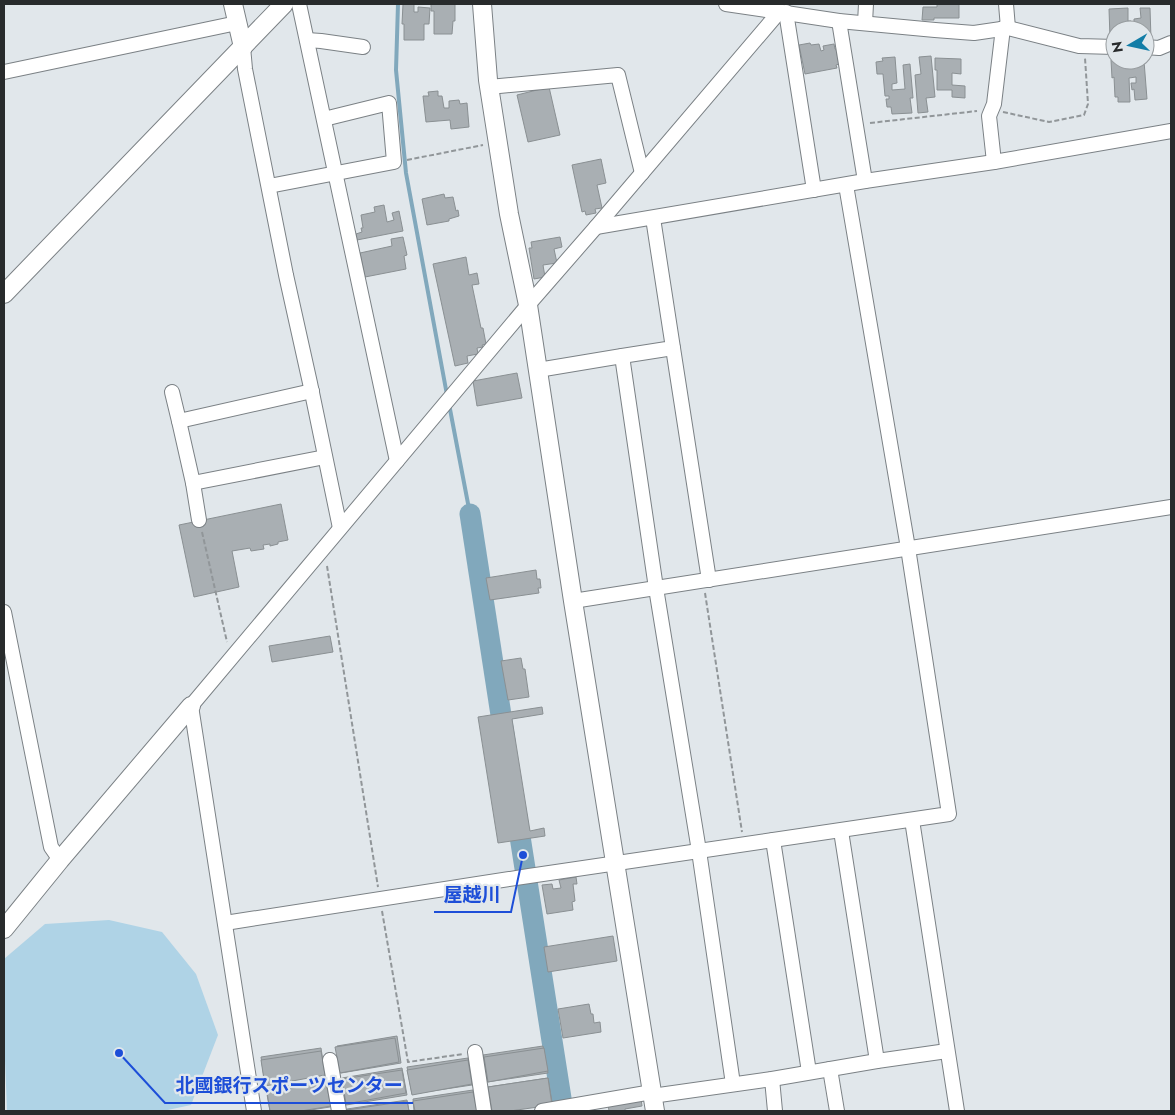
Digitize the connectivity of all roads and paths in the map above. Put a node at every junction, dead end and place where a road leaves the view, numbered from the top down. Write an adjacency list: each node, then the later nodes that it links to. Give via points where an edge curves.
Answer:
1 (233, 4): 10 (street)
2 (284, 4): 15 (street)
3 (299, 4): 13 (street)
4 (482, 4): 20 (street)
5 (726, 4): 8 (street)
6 (866, 4): 11 (street)
7 (1006, 4): 12 (street)
8 (783, 12): 9 (street); 26 (street); 31 (street)
9 (839, 21): 11 (street); 28 (street)
10 (237, 23): 15 (street); 19 (street)
11 (865, 23): 12 (street, via 974,33)
12 (1006, 28): 17 (street, via 1079,46); 25 (street, via 994,104 989,116)
13 (307, 40): 16 (street); 21 (street)
14 (1171, 43): 18 (street)
15 (242, 47): 30 (street); 34 (street)
16 (363, 47)
17 (1105, 47)
18 (1155, 48)
19 (4, 72)
20 (489, 87): 23 (street); 26 (street, via 618,75)
21 (324, 119): 27 (street); 27 (street, via 389,102 394,162)
22 (1171, 131): 25 (street)
23 (498, 142): 24 (path); 35 (street)
24 (412, 159)
25 (994, 162): 28 (street)
26 (642, 173): 33 (street)
27 (336, 174): 30 (street); 43 (street)
28 (865, 181): 29 (street)
29 (846, 185): 31 (street); 49 (street)
30 (269, 186): 39 (street)
31 (814, 190): 32 (street)
32 (653, 218): 33 (street); 36 (street)
33 (596, 227): 35 (street)
34 (4, 294)
35 (528, 305): 38 (street); 43 (street)
36 (673, 348): 37 (street); 50 (street)
37 (622, 356): 38 (street); 51 (street)
38 (538, 370): 52 (street)
39 (312, 391): 41 (street); 42 (street)
40 (172, 392): 41 (street)
41 (179, 421): 44 (street)
42 (326, 457): 44 (street); 47 (street)
43 (396, 461): 47 (street)
44 (193, 483): 46 (street)
45 (1171, 507): 49 (street)
46 (199, 520): 54 (path)
47 (340, 528): 48 (street)
48 (324, 547): 54 (street); 63 (path)
49 (908, 548): 50 (street); 56 (street, via 949,814)
50 (706, 580): 51 (street); 59 (path)
51 (656, 588): 52 (street); 60 (street)
52 (573, 601): 62 (street)
53 (4, 612): 61 (street, via 51,847)
54 (231, 660): 55 (street)
55 (191, 706): 61 (street); 64 (street)
56 (912, 820): 57 (street); 66 (street)
57 (841, 830): 58 (street); 69 (street)
58 (774, 840): 59 (street); 71 (street)
59 (744, 845): 60 (street)
60 (699, 851): 62 (street); 73 (street)
61 (60, 860): 65 (street)
62 (615, 864): 63 (street); 74 (street)
63 (380, 899): 64 (street); 67 (path, via 408,1062)
64 (225, 923): 76 (street)
65 (4, 929)
66 (947, 1051): 69 (street); 81 (street)
67 (475, 1052): 78 (street)
68 (330, 1060): 77 (street)
69 (877, 1061): 70 (street)
70 (830, 1069): 71 (street); 80 (street)
71 (809, 1072): 72 (street)
72 (772, 1079): 73 (street); 79 (street)
73 (733, 1084): 74 (street)
74 (653, 1100): 75 (street)
75 (549, 1110)
76 (254, 1111)
77 (339, 1111)
78 (484, 1111)
79 (775, 1111)
80 (837, 1111)
81 (957, 1111)

